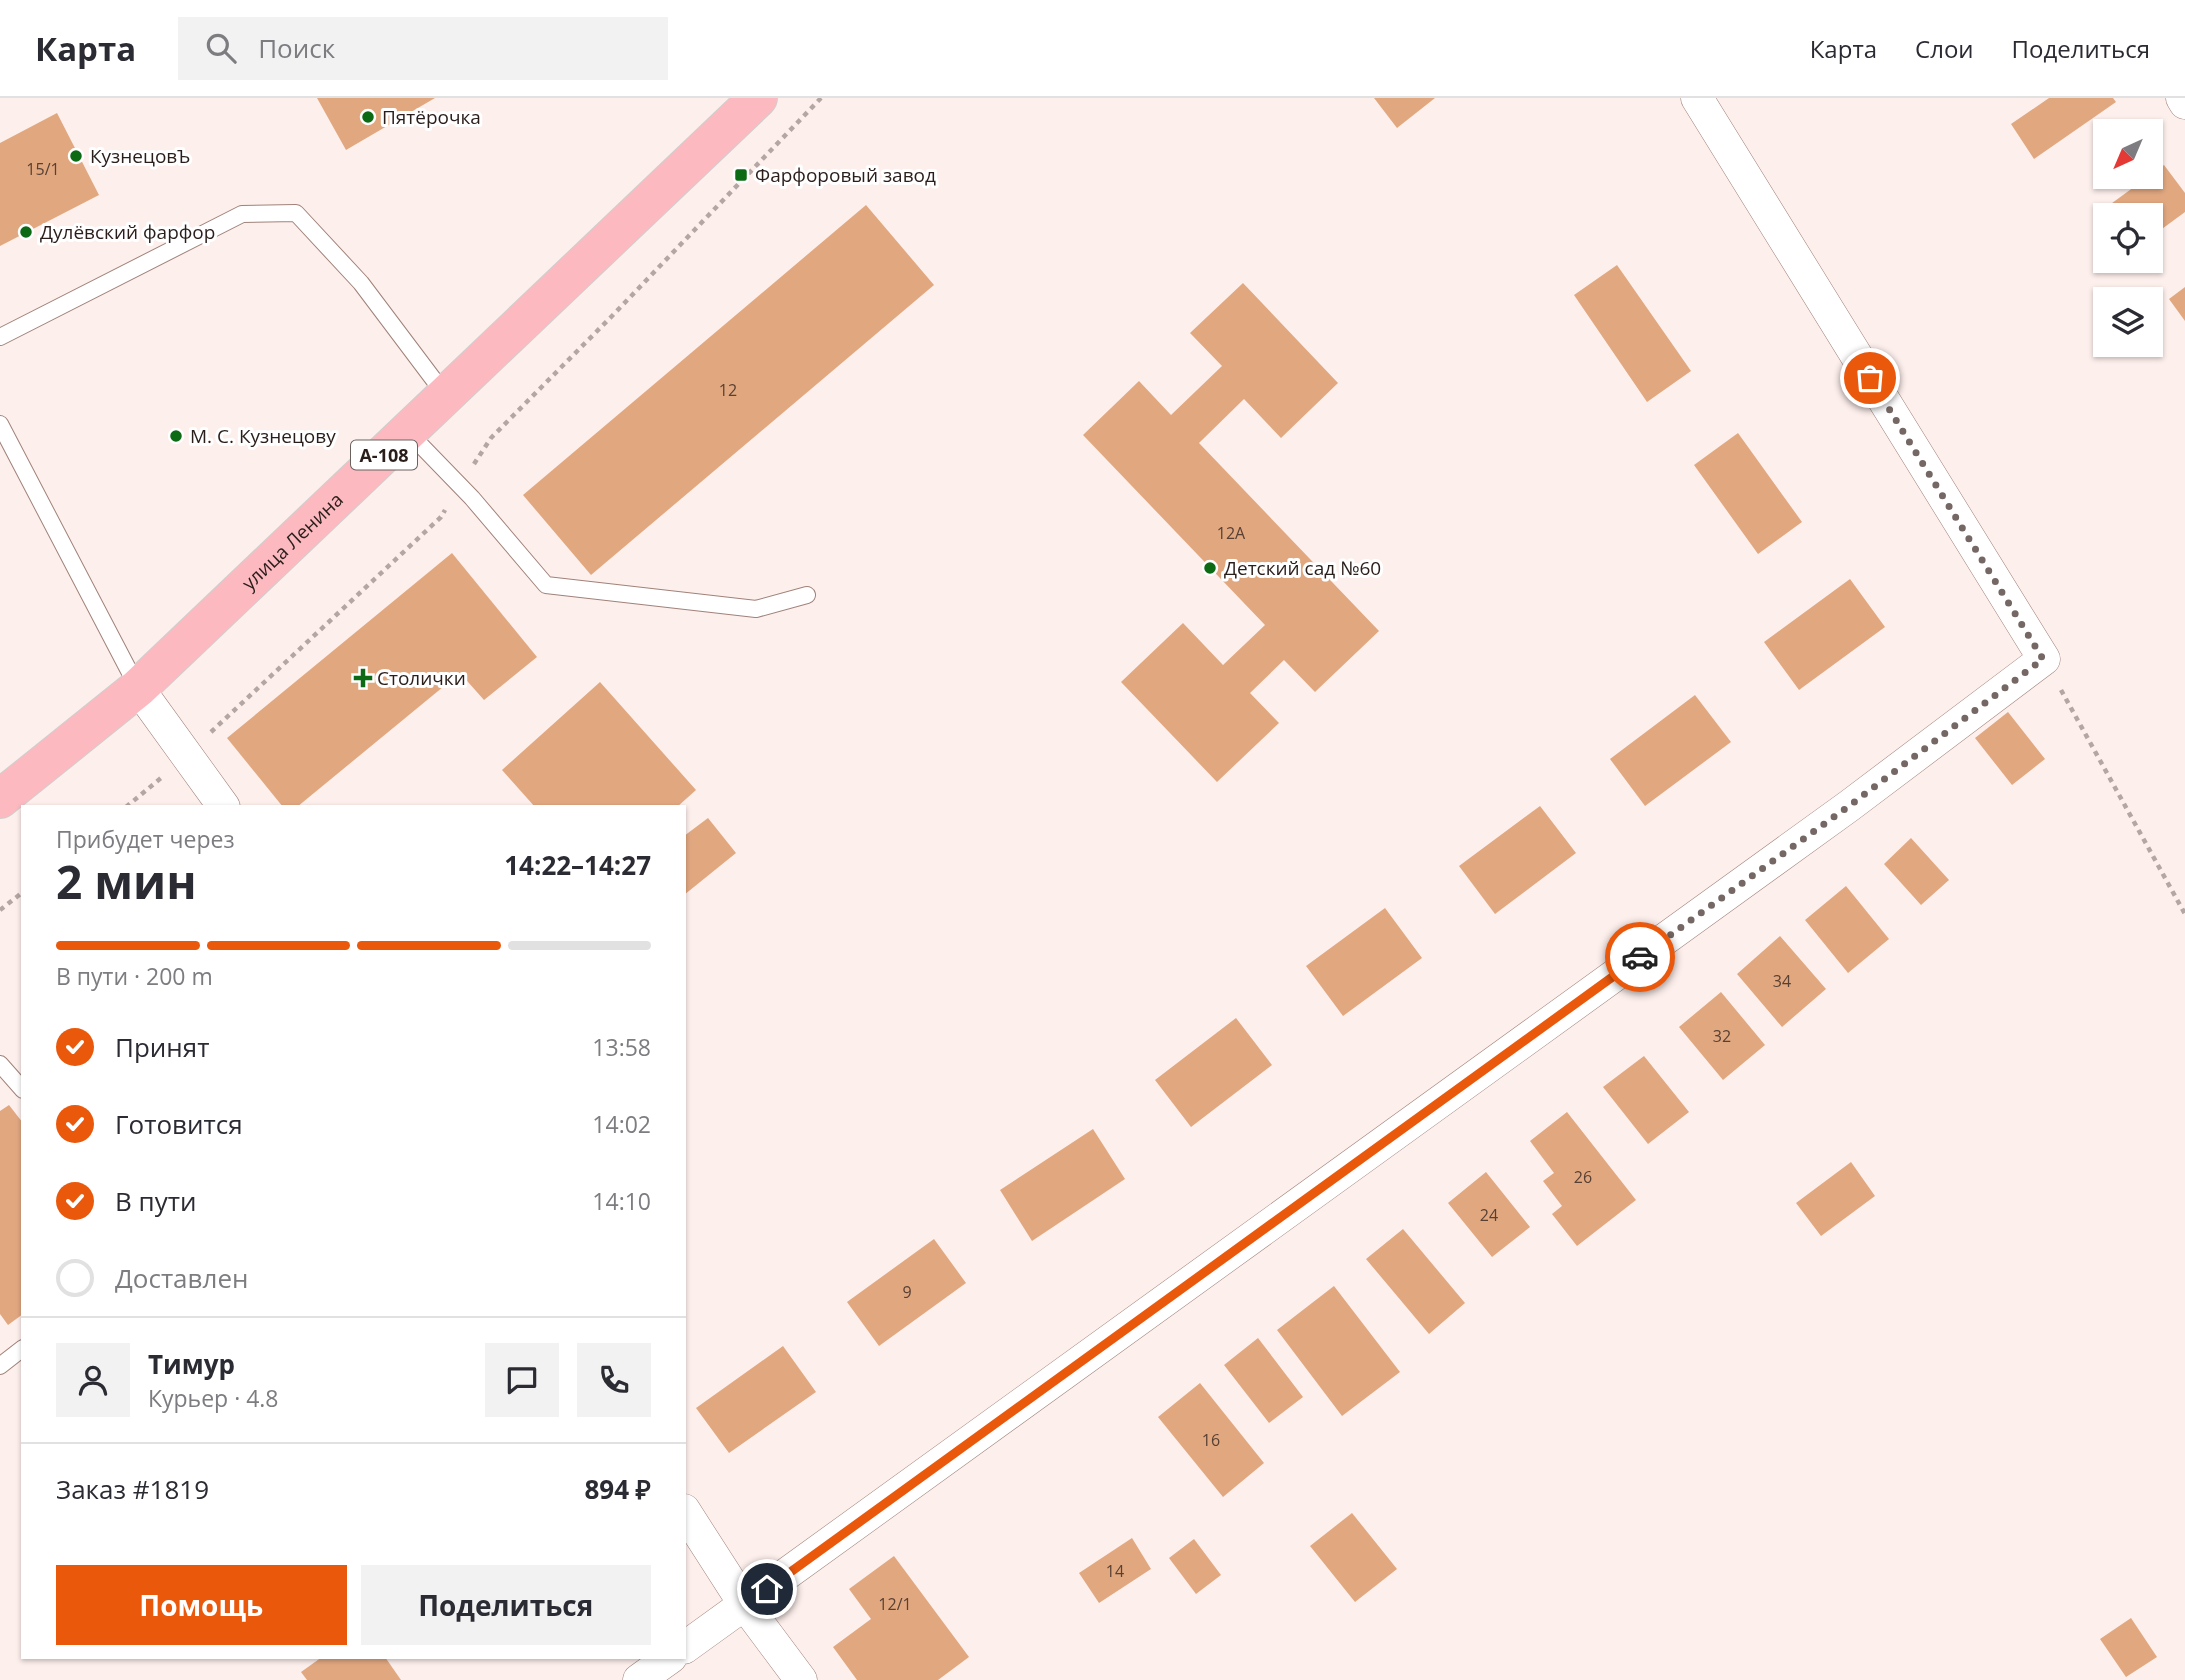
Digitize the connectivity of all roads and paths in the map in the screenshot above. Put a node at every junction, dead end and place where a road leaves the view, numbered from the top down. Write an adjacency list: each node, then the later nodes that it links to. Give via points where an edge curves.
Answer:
1 (758, 98): 7 (highway, улица Ленина / А-108)
2 (821, 98): 10 (path, via 491,438)
3 (1697, 98): 12 (street)
4 (2182, 98): 5 (street)
5 (2185, 103)
6 (0, 337): 7 (lane, via 242,214 296,213 361,283)
7 (446, 396): 9 (highway, улица Ленина / А-108)
8 (0, 424): 13 (lane)
9 (408, 432): 10 (lane); 13 (highway, улица Ленина / А-108)
10 (460, 486): 11 (lane, via 546,585 756,609); 14 (path, via 441,517)
11 (807, 595)
12 (2043, 659): 20 (path); 26 (street, via 1849,806)
13 (138, 688): 14 (street); 15 (highway, улица Ленина / А-108)
14 (188, 756): 16 (path); 17 (street)
15 (0, 800)
16 (128, 805)
17 (223, 805)
18 (21, 894): 19 (path)
19 (0, 910)
20 (2185, 914)
21 (0, 1064): 22 (lane)
22 (21, 1088)
23 (21, 1350): 24 (lane)
24 (0, 1366)
25 (686, 1513): 26 (street)
26 (745, 1605): 27 (street); 30 (street)
27 (686, 1647)
28 (668, 1659): 29 (street)
29 (639, 1680)
30 (801, 1680)

